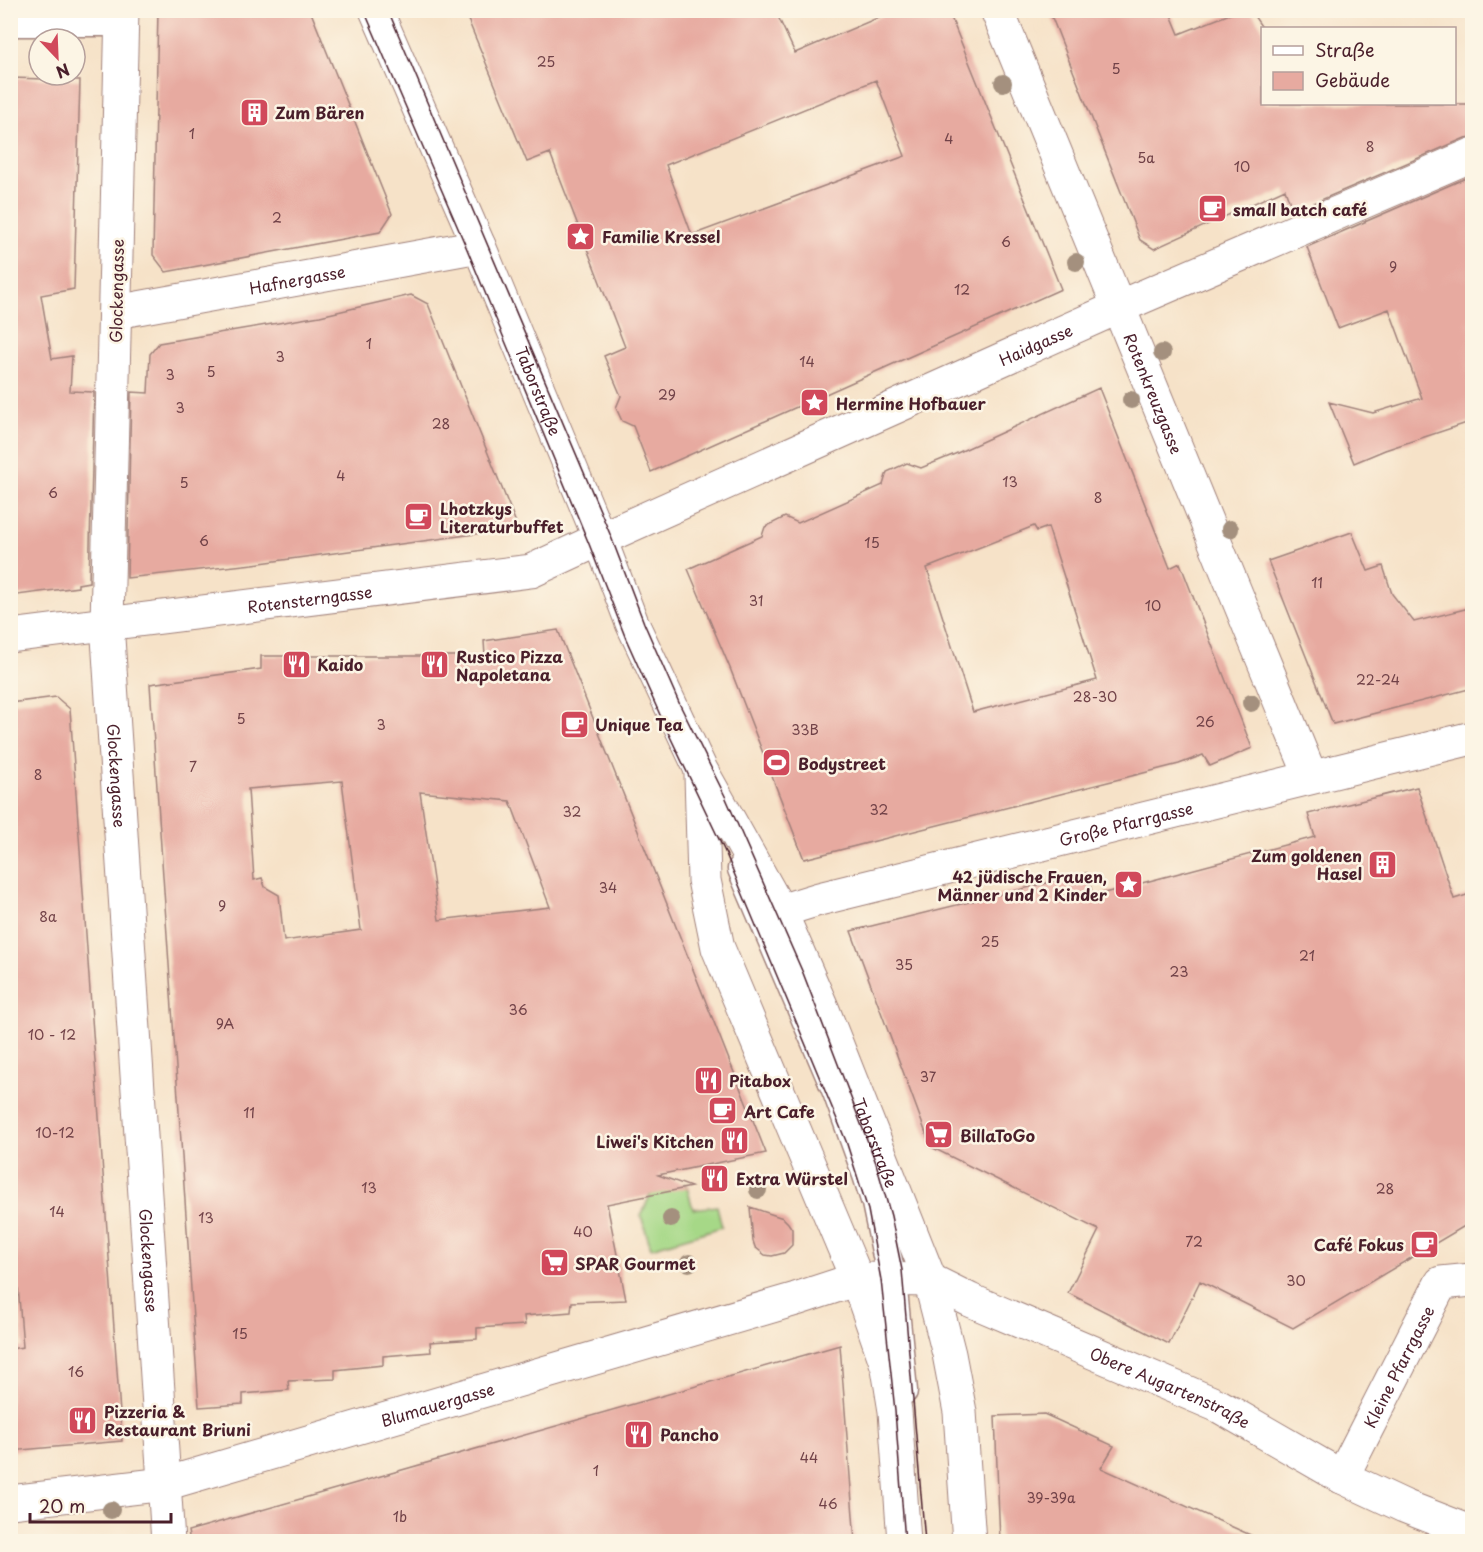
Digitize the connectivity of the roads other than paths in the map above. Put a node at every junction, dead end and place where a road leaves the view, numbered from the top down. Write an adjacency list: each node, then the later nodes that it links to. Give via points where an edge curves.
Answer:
1 (376, 10): 6 (street, Taborstraße)
2 (997, 10): 7 (street, Rotenkreuzgasse)
3 (122, 16): 4 (lane); 8 (street, Glockengasse)
4 (10, 22)
5 (1473, 155): 7 (street, Haidgasse)
6 (480, 246): 8 (street, Hafnergasse); 9 (street, Taborstraße)
7 (1119, 307): 9 (street, Haidgasse); 14 (street, Rotenkreuzgasse)
8 (116, 312): 10 (street, Glockengasse)
9 (600, 538): 10 (street, Rotensterngasse, via 531,571); 13 (street, Taborstraße, via 632,623)
10 (107, 623): 11 (street, Rotensterngasse); 21 (street, Glockengasse)
11 (10, 636)
12 (1473, 738): 14 (street, Große Pfarrgasse)
13 (701, 770): 15 (street, Taborstraße); 16 (street, Taborstraße, via 704,880 718,948); 17 (lane, Taborstraße, via 858,1145 876,1203)
14 (1311, 777): 15 (street, Große Pfarrgasse)
15 (780, 911): 18 (street, Taborstraße)
16 (857, 1279): 17 (street, Obere Augartenstraße); 21 (street, Blumauergasse); 25 (street, Taborstraße, via 888,1368)
17 (892, 1280): 18 (street, Obere Augartenstraße); 26 (lane, Taborstraße)
18 (930, 1280): 20 (street, Obere Augartenstraße, via 1219,1406); 27 (street, Taborstraße, via 960,1412)
19 (1473, 1280): 20 (street, Kleine Pfarrgasse, via 1441,1283)
20 (1342, 1477): 23 (street, Obere Augartenstraße)
21 (165, 1484): 22 (street, Blumauergasse); 24 (street, Glockengasse)
22 (10, 1502)
23 (1465, 1533)
24 (168, 1542)
25 (904, 1542)
26 (915, 1542)
27 (969, 1542)

